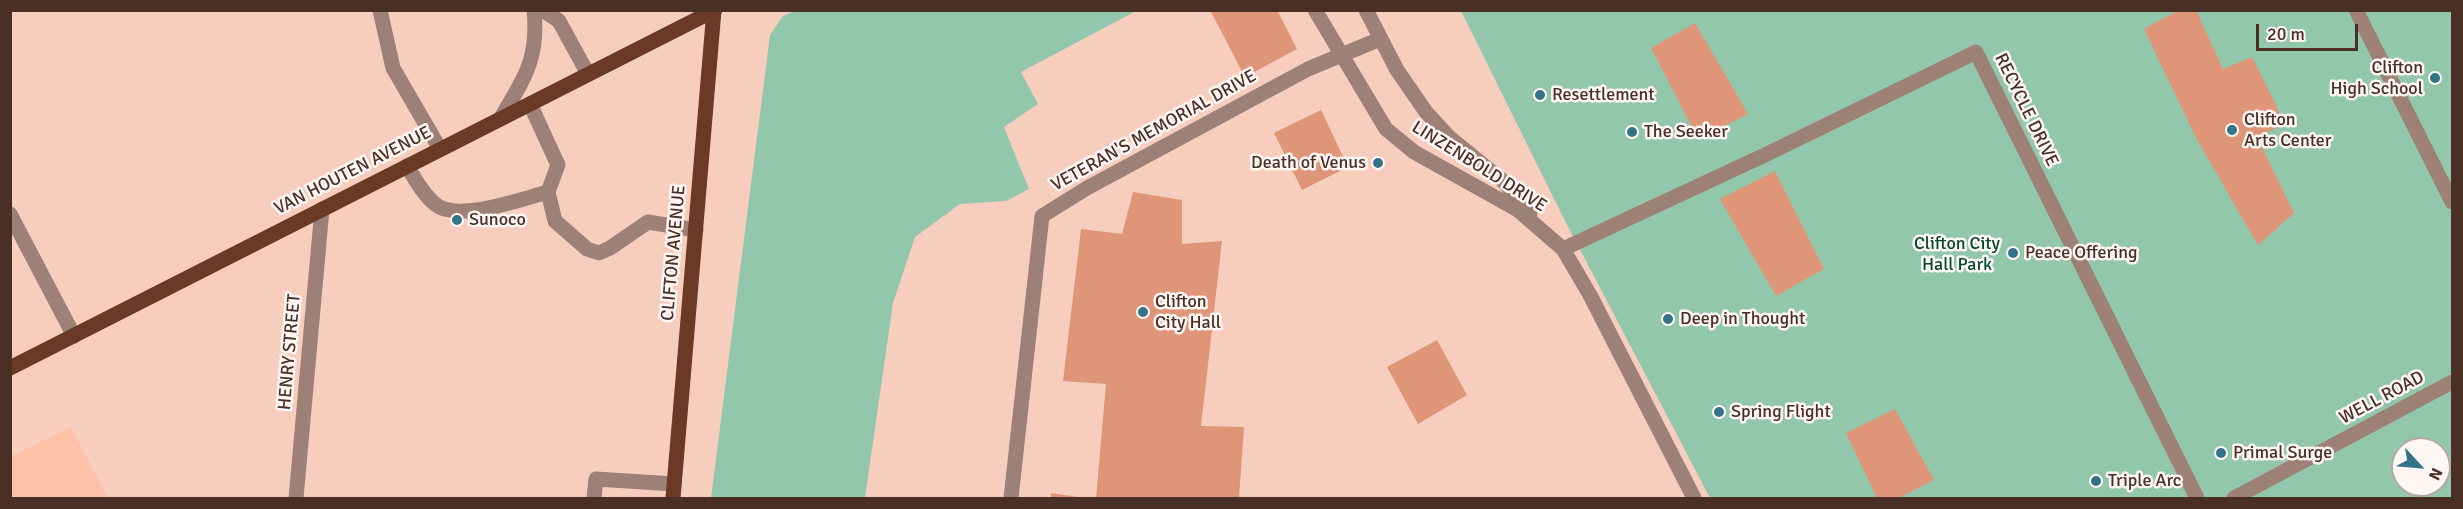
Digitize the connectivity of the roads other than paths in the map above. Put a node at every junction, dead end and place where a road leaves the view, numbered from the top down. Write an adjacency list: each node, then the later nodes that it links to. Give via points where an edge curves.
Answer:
1 (380, 10): 13 (street, via 393,68)
2 (534, 10): 12 (street, via 536,44 525,76)
3 (543, 10): 10 (street, via 559,21)
4 (1315, 10): 9 (street, LINZENBOLD DRIVE)
5 (1366, 10): 8 (street, LINZENBOLD DRIVE)
6 (2356, 10): 16 (street)
7 (714, 11): 10 (main road, VAN HOUTEN AVENUE); 19 (main road, CLIFTON AVENUE)
8 (1380, 39): 9 (street, VETERAN'S MEMORIAL DRIVE); 20 (street, LINZENBOLD DRIVE, via 1426,112 1449,137 1503,181)
9 (1341, 55): 20 (street, LINZENBOLD DRIVE, via 1386,129 1414,152 1518,210); 28 (street, VETERAN'S MEMORIAL DRIVE, via 1308,69 1042,216)
10 (588, 74): 11 (main road, VAN HOUTEN AVENUE)
11 (530, 104): 12 (main road, VAN HOUTEN AVENUE); 15 (street, via 558,165)
12 (500, 119): 13 (main road, VAN HOUTEN AVENUE)
13 (440, 149): 14 (main road, VAN HOUTEN AVENUE)
14 (407, 166): 15 (street, via 436,206 449,211 466,212); 17 (main road, VAN HOUTEN AVENUE)
15 (548, 192): 19 (street, via 555,221 587,249 599,253 648,222)
16 (2452, 202)
17 (322, 209): 22 (main road, VAN HOUTEN AVENUE); 26 (street, HENRY STREET)
18 (10, 214): 22 (street)
19 (696, 230): 25 (main road, CLIFTON AVENUE)
20 (1547, 234): 21 (street, LINZENBOLD DRIVE)
21 (1563, 249): 29 (street, LINZENBOLD DRIVE); 30 (street, RECYCLE DRIVE, via 1976,52)
22 (74, 336): 23 (main road, VAN HOUTEN AVENUE)
23 (10, 368)
24 (2452, 382): 31 (street, WELL ROAD)
25 (674, 491): 27 (street, via 596,479)
26 (296, 498)
27 (594, 498)
28 (1011, 498)
29 (1694, 498)
30 (2197, 498)
31 (2234, 498)

